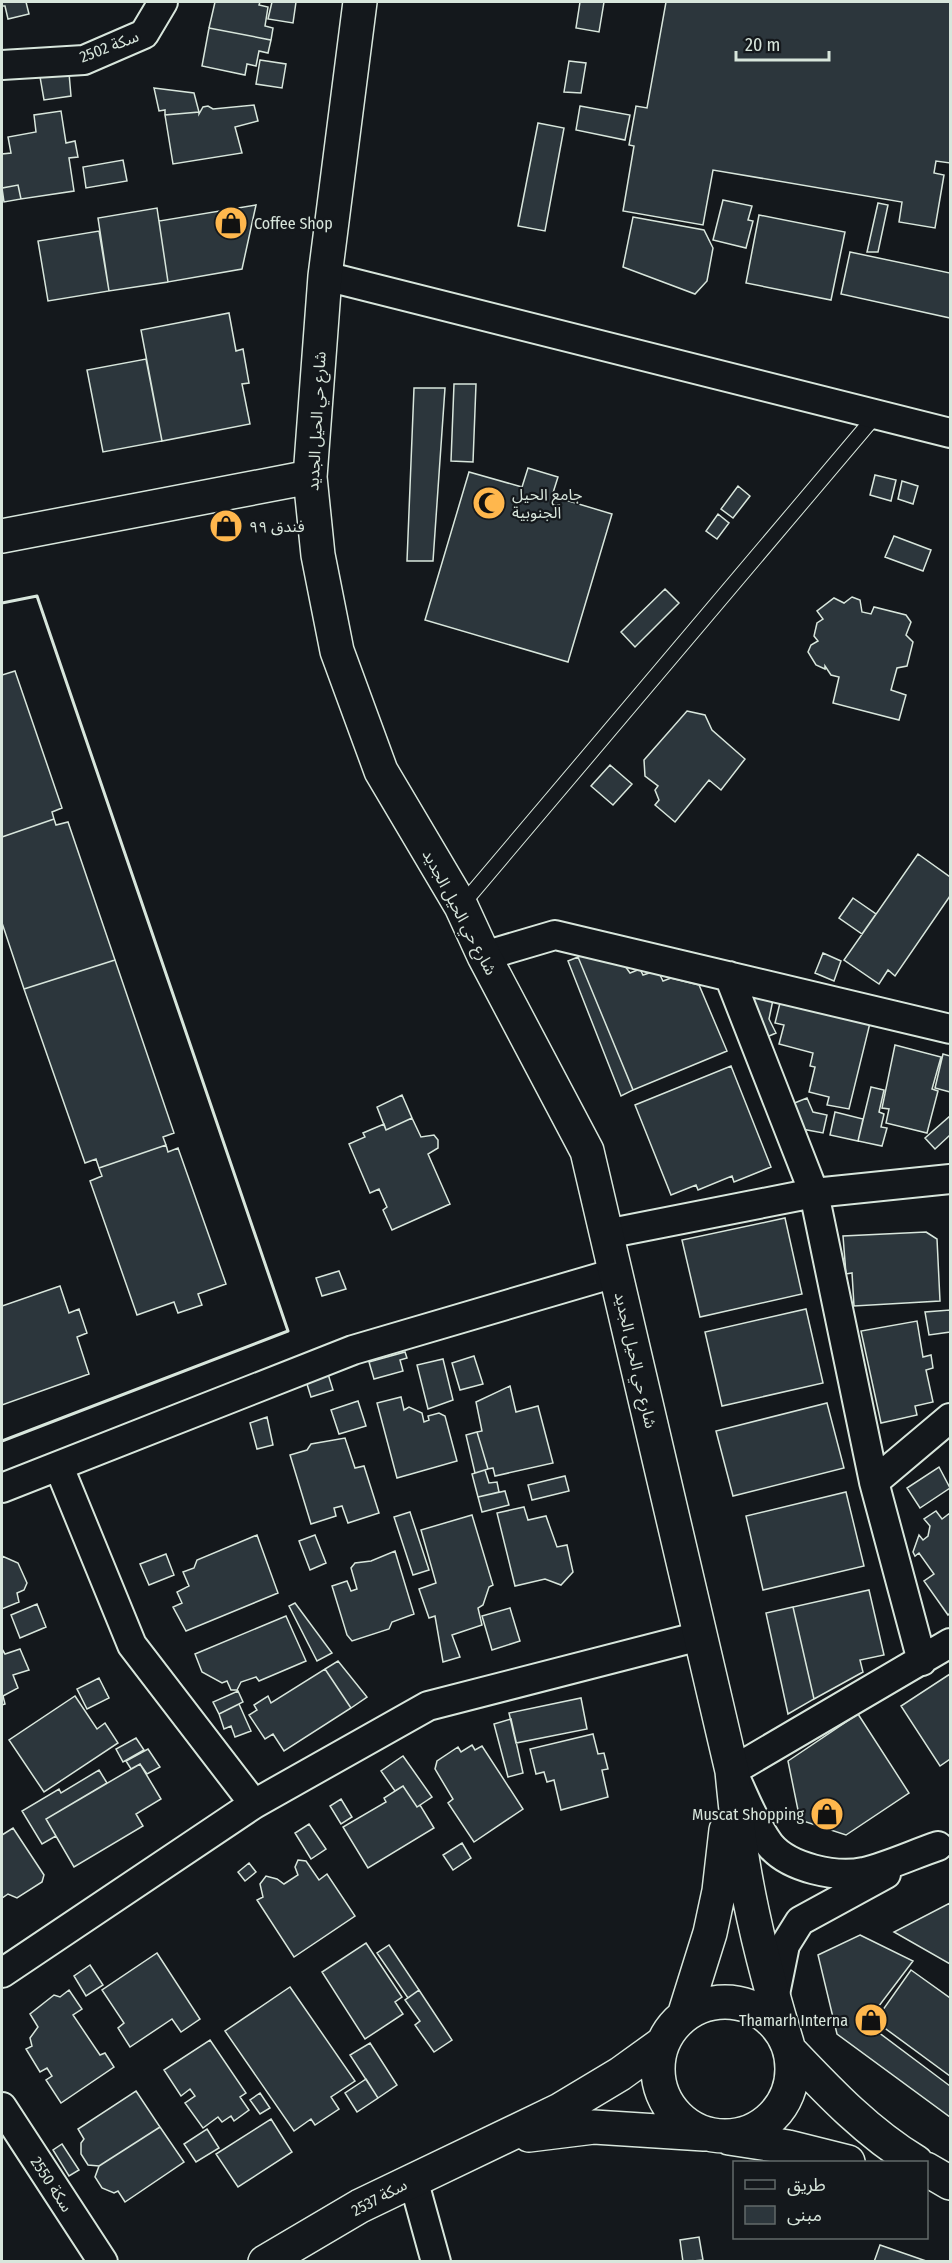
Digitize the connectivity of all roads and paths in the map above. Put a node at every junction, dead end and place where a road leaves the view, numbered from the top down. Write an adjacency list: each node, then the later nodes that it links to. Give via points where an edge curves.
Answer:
1 (163, 2): 3 (street, سكة 2502, via 144,34 84,60)
2 (360, 2): 4 (street, شارع حي الحيل الجديد)
3 (2, 65)
4 (325, 276): 5 (street); 7 (street, شارع حي الحيل الجديد)
5 (877, 414): 6 (street); 9 (lane)
6 (951, 433)
7 (310, 477): 8 (street); 9 (street, شارع حي الحيل الجديد, via 318,555 337,651 381,771)
8 (2, 536)
9 (461, 906): 10 (street, شارع حي الحيل الجديد)
10 (484, 956): 11 (street, via 555,934); 15 (street, شارع حي الحيل الجديد, via 587,1151)
11 (729, 976): 12 (street); 14 (street)
12 (951, 1029)
13 (951, 1179): 14 (street)
14 (814, 1193): 15 (street); 19 (street)
15 (606, 1234): 16 (street, شارع حي الحيل الجديد)
16 (615, 1273): 18 (street, via 353,1350); 21 (street, شارع حي الحيل الجديد)
17 (951, 1418): 19 (street)
18 (58, 1467): 20 (street); 25 (street, via 132,1645)
19 (874, 1482): 23 (street)
20 (2, 1488)
21 (700, 1636): 24 (street, شارع حي الحيل الجديد); 25 (street, via 428,1707)
22 (951, 1643): 23 (street)
23 (921, 1661): 24 (street)
24 (732, 1771): 26 (street, via 771,1845 784,1858 805,1867 862,1872); 28 (street, via 742,1862); 29 (street, via 719,1891)
25 (254, 1804): 27 (street)
26 (944, 1842): 28 (street, via 800,1921 785,1945)
27 (2, 1973)
28 (774, 1999): 31 (street)
29 (684, 2016): 30 (street); 31 (street, via 722,2001 742,2004 761,2012 776,2025)
30 (663, 2043): 33 (street, via 658,2080 664,2099 690,2127); 34 (street, via 589,2093)
31 (789, 2048): 33 (street, via 792,2072 789,2091 780,2108 750,2132); 36 (street, via 887,2145)
32 (2, 2107): 42 (street, سكة 2550)
33 (710, 2135): 34 (street, via 594,2127); 35 (street, via 788,2147)
34 (497, 2140): 38 (street, سكة 2537)
35 (840, 2161)
36 (913, 2161)
37 (928, 2170): 39 (street)
38 (413, 2179): 43 (street, سكة 2537); 44 (street)
39 (951, 2183)
40 (928, 2190): 41 (street)
41 (951, 2200)
42 (103, 2262)
43 (265, 2262)
44 (436, 2262)

